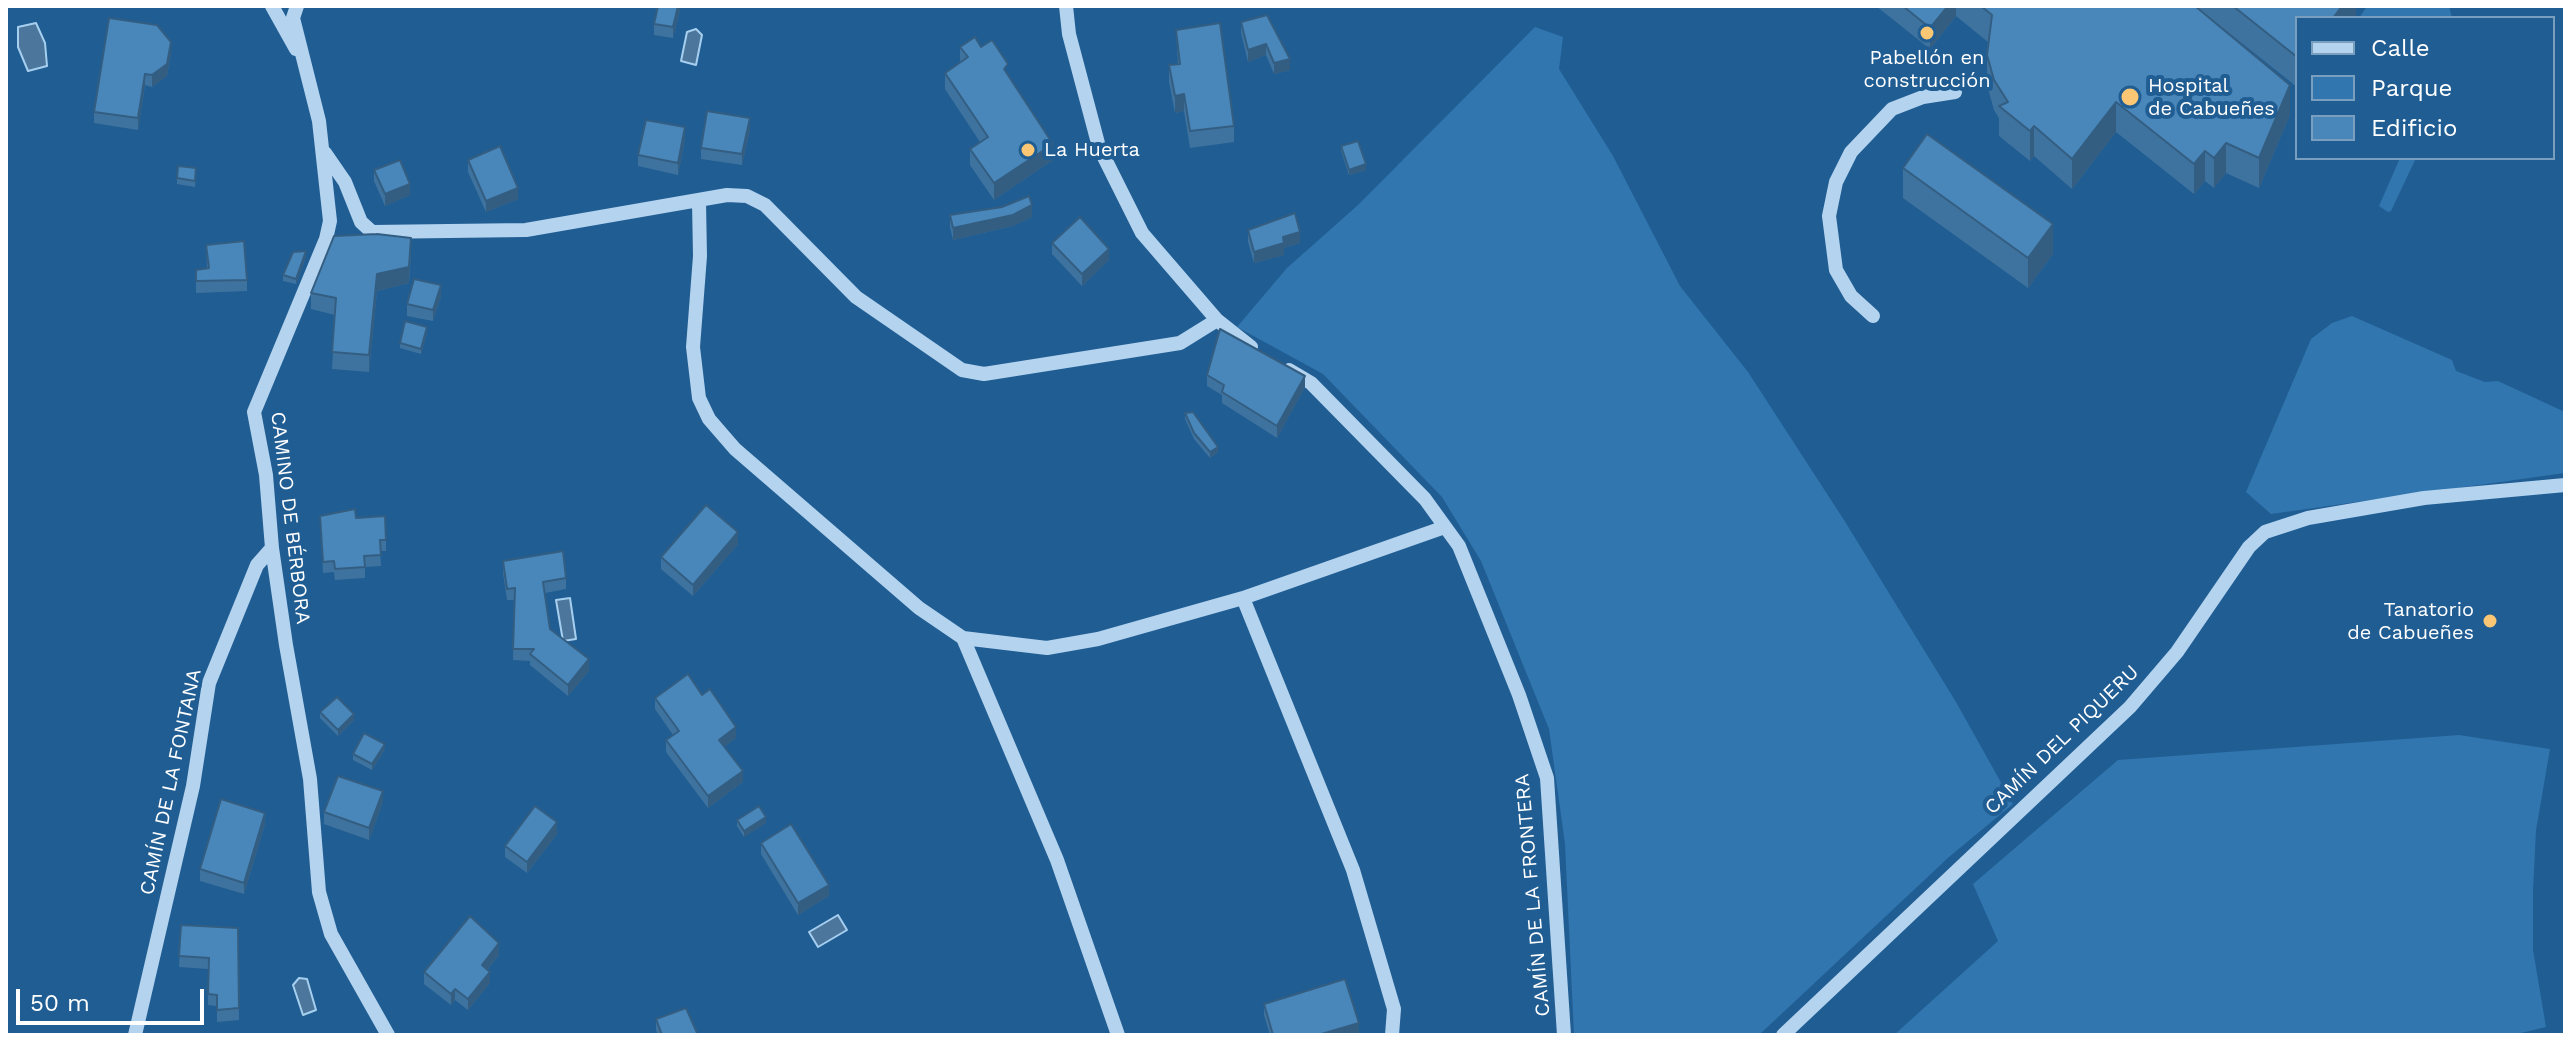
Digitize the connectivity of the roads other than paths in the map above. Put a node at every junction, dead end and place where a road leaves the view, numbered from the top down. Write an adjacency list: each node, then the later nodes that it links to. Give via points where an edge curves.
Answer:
1 (272, 6): 4 (street)
2 (297, 6): 4 (street, CAMINO DE BÉRBORA, via 293,18)
3 (1066, 6): 9 (street, CAMÍN DE LA FRONTERA, via 1099,147 1142,233)
4 (306, 67): 6 (street, CAMINO DE BÉRBORA)
5 (1955, 92): 8 (street, via 1892,109 1851,152 1836,182 1829,216 1836,270 1851,296)
6 (323, 149): 7 (street, via 345,182 361,222 372,232 526,230); 12 (street, CAMINO DE BÉRBORA, via 330,221 326,239 254,412)
7 (699, 202): 9 (street, via 727,195 747,196 765,205 856,297 962,370 984,374 1180,343); 14 (street, via 693,347 699,398 709,419 735,449 919,608)
8 (1873, 316)
9 (1217, 320): 11 (street, CAMÍN DE LA FRONTERA, via 1239,341 1311,383 1425,499)
10 (2565, 485): 20 (street, CAMÍN DEL PIQUERU, via 2424,498 2308,518 2265,532 2130,707)
11 (1445, 527): 13 (street); 19 (street, CAMÍN DE LA FRONTERA, via 1459,546 1547,778)
12 (272, 548): 15 (street, CAMÍN DE LA FONTANA, via 257,565 209,683 193,786); 16 (street, CAMINO DE BÉRBORA, via 310,779 319,892 331,934)
13 (1243, 598): 14 (street, via 1047,648); 18 (street, via 1353,870 1394,1009)
14 (963, 638): 17 (street, via 1057,860)
15 (135, 1035)
16 (388, 1035)
17 (1118, 1035)
18 (1392, 1035)
19 (1564, 1035)
20 (1783, 1035)

